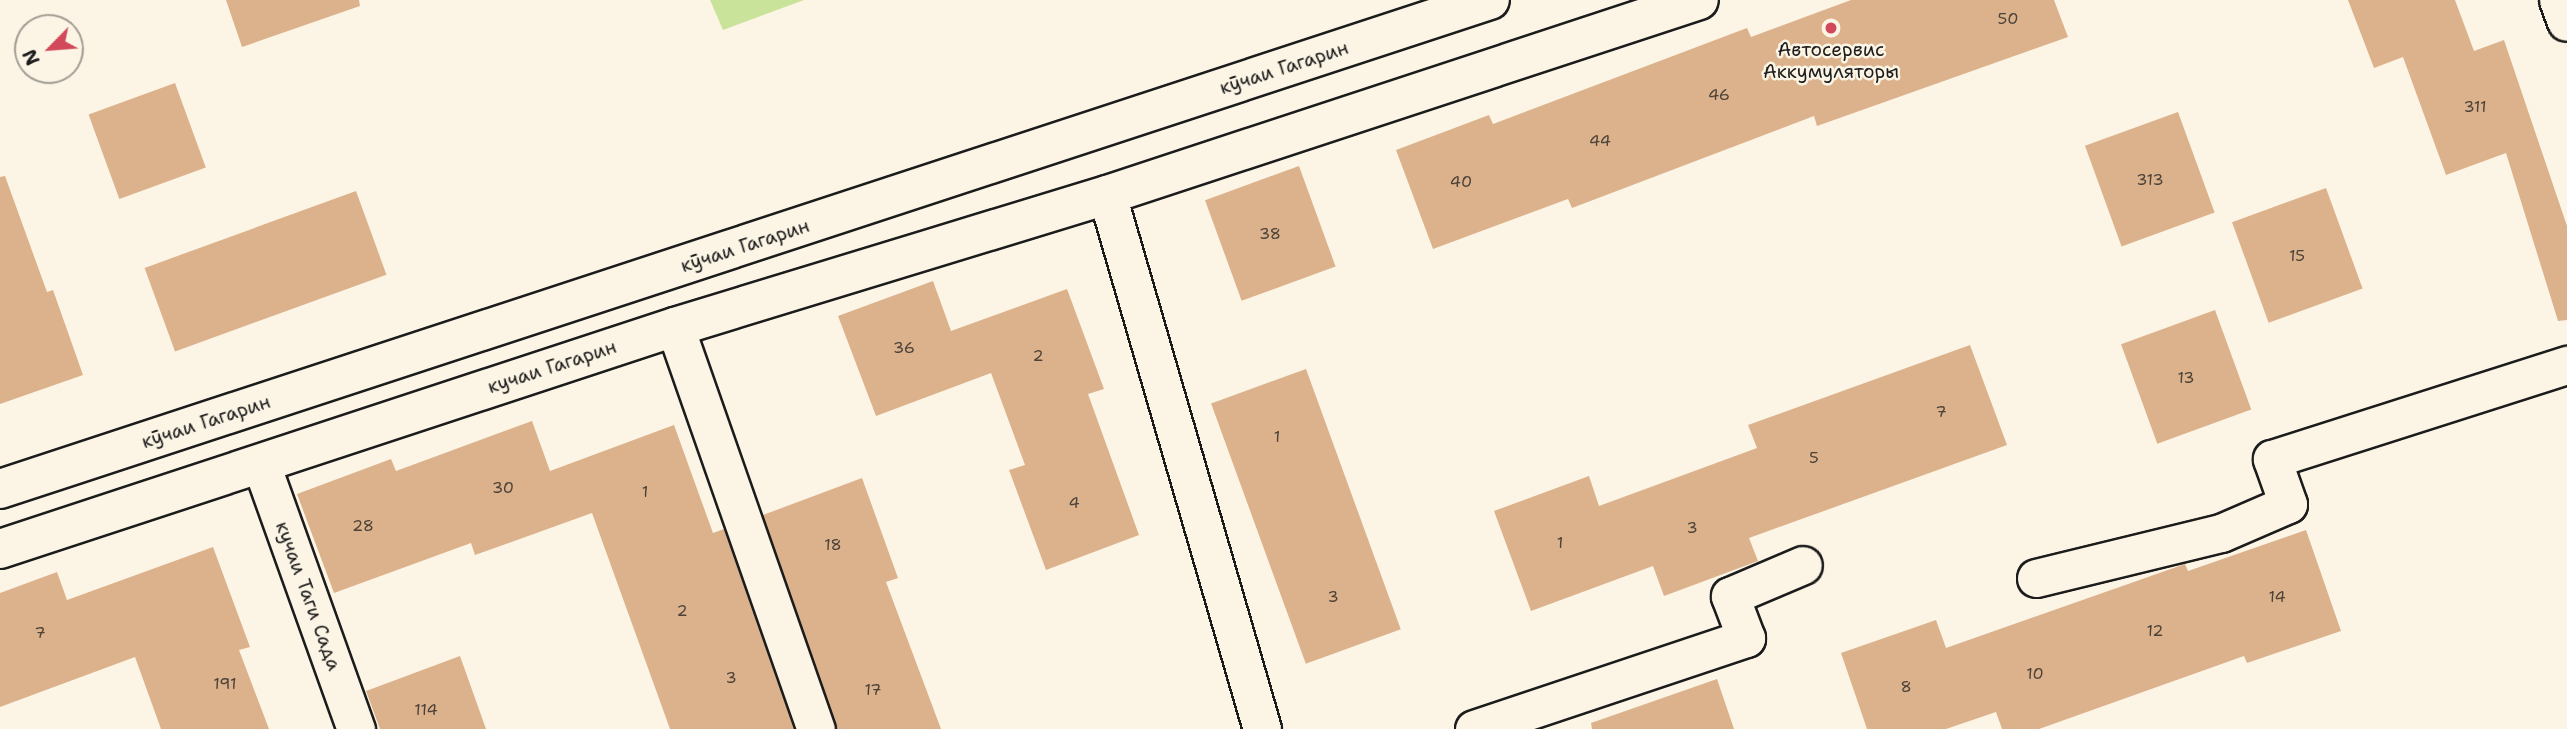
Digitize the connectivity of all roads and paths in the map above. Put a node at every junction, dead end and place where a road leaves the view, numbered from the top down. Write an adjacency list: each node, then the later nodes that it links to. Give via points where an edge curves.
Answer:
1 (1490, 0): 9 (main road, кӯчаи Гагарин)
2 (1699, 0): 5 (main road)
3 (2559, 0): 4 (main road)
4 (2567, 22)
5 (1107, 195): 6 (main road, кучаи Гагарин); 15 (street)
6 (675, 327): 8 (main road, кучаи Гагарин); 14 (street)
7 (2567, 365): 12 (street, via 2272,459 2288,504 2221,533)
8 (261, 464): 10 (main road, кучаи Гагарин); 13 (street, кучаи Таги Сада)
9 (0, 489)
10 (0, 549)
11 (1803, 565): 16 (street, via 1730,596 1746,638)
12 (2036, 578)
13 (356, 729)
14 (816, 729)
15 (1262, 729)
16 (1474, 729)

